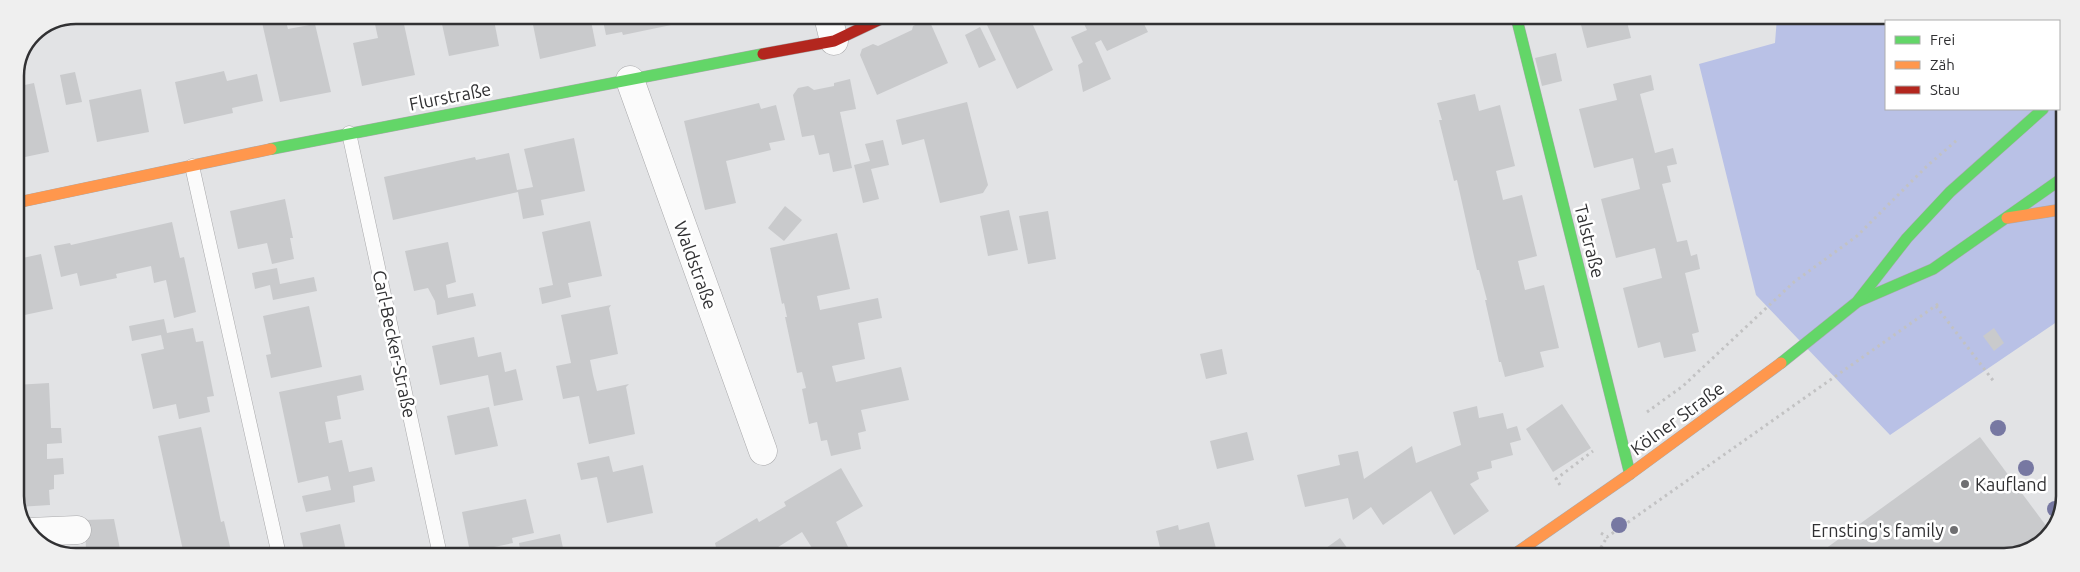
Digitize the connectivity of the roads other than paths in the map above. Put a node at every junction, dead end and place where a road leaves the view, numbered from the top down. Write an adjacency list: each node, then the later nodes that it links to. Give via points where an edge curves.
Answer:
1 (850, 24): 3 (main road, Flurstraße)
2 (1518, 24): 14 (main road, Talstraße)
3 (831, 28): 4 (main road, Flurstraße)
4 (630, 80): 6 (main road, Flurstraße); 13 (street, Waldstraße)
5 (2042, 110): 12 (main road, Kölner Straße, via 1950,192 1907,238)
6 (349, 133): 7 (main road, Flurstraße); 18 (lane, Carl-Becker-Straße)
7 (192, 166): 9 (main road, Flurstraße); 17 (lane)
8 (2056, 184): 11 (main road, Kölner Straße)
9 (24, 201)
10 (2056, 210): 11 (main road)
11 (2007, 218): 12 (main road, Kölner Straße, via 1933,269)
12 (1858, 302): 14 (main road, Kölner Straße)
13 (763, 450)
14 (1630, 474): 19 (main road, Kölner Straße)
15 (77, 530): 16 (street)
16 (39, 532)
17 (276, 548)
18 (438, 548)
19 (1524, 548)

